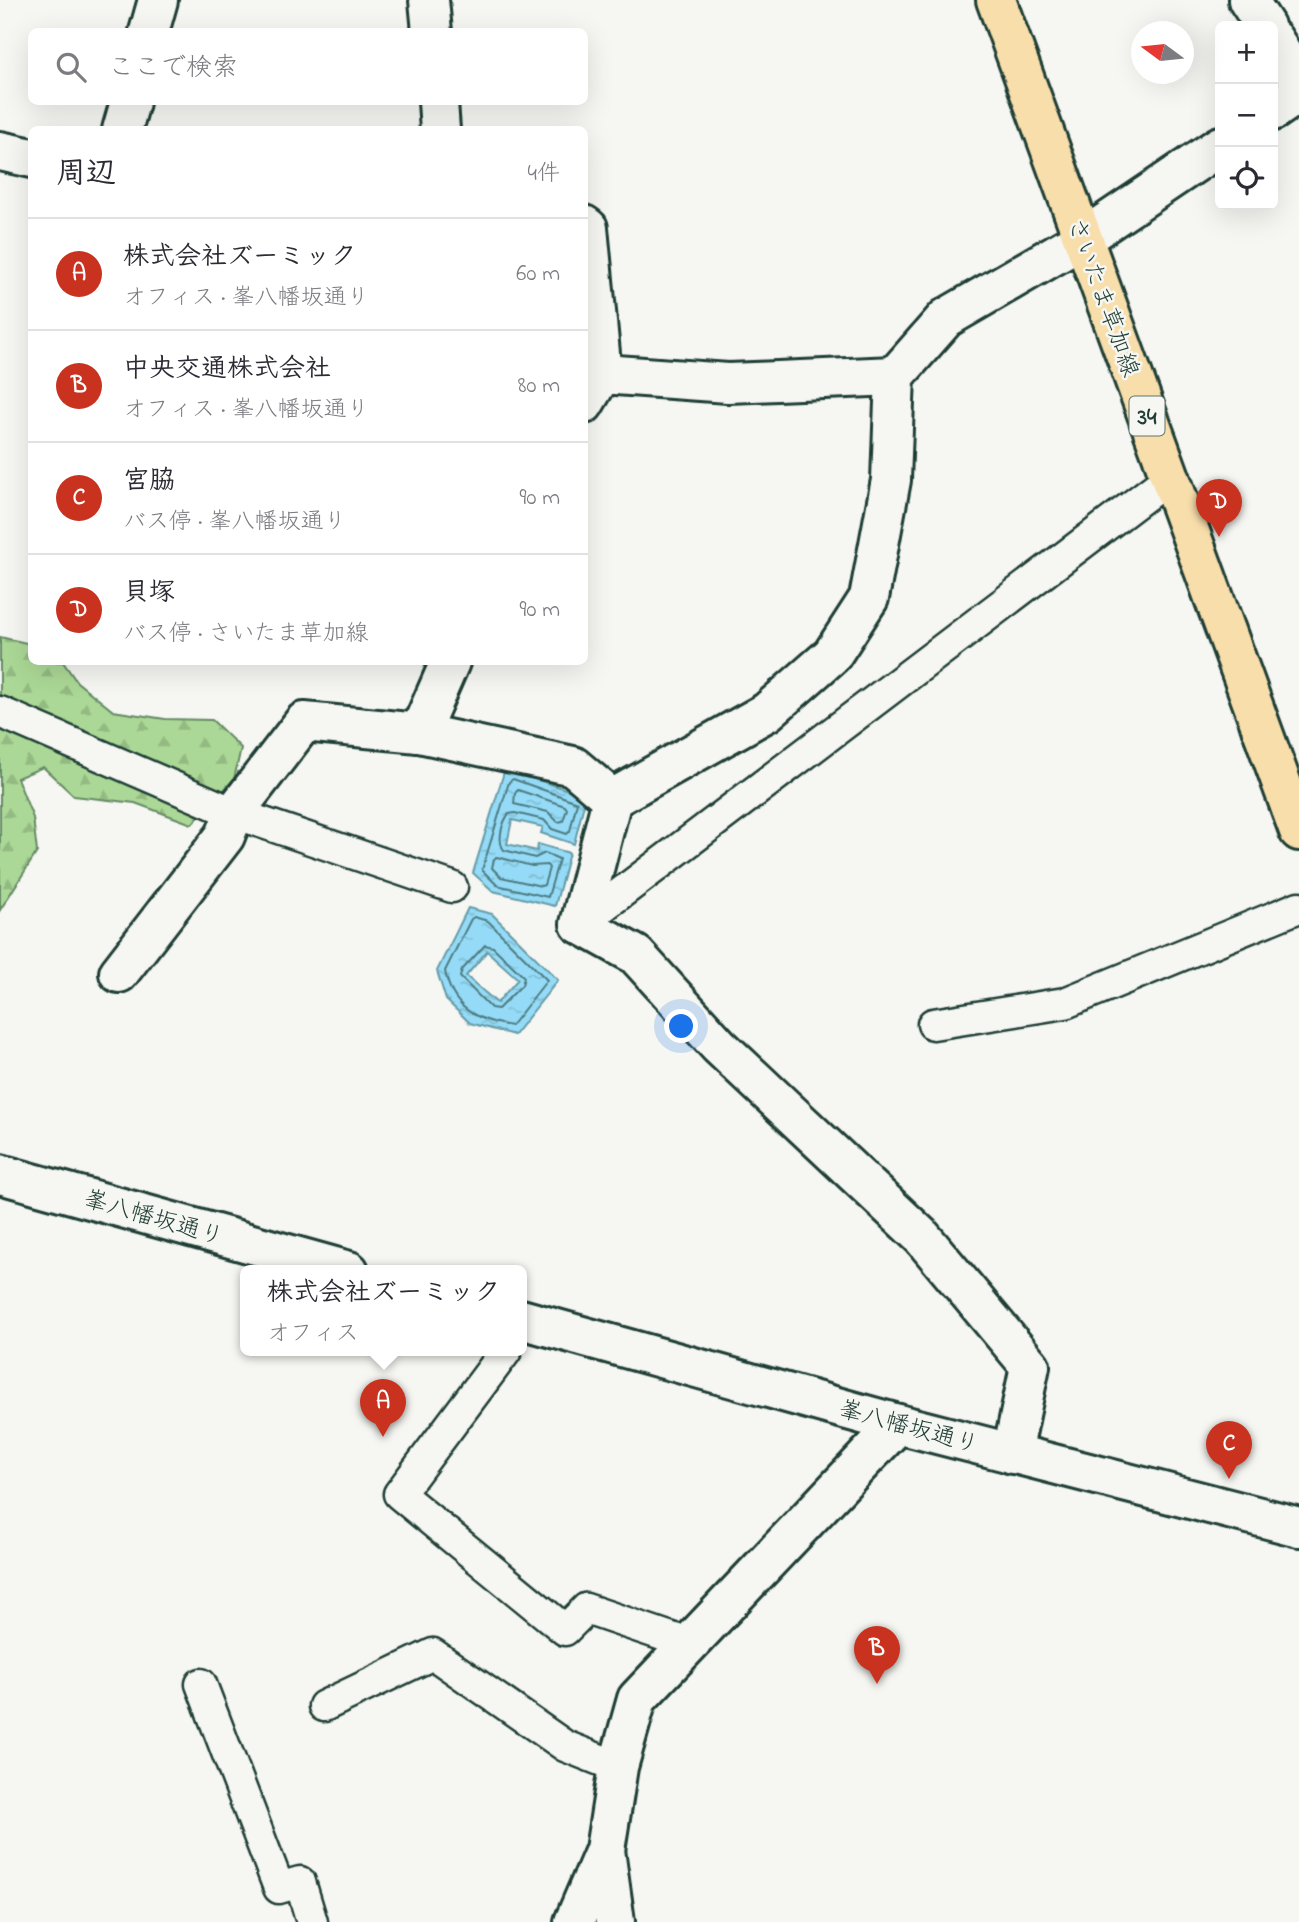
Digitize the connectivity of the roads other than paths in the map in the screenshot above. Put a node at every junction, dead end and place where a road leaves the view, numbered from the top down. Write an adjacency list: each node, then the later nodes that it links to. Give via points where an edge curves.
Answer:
1 (158, 0): 6 (street)
2 (429, 0): 7 (street)
3 (996, 0): 20 (main road, さいたま草加線 / 34)
4 (1248, 0): 5 (street)
5 (1262, 21)
6 (150, 28)
7 (432, 28)
8 (1278, 47): 9 (street)
9 (1299, 80)
10 (1299, 93): 13 (street)
11 (129, 105): 14 (street)
12 (438, 105): 15 (street)
13 (1278, 108)
14 (123, 126)
15 (440, 126)
16 (1219, 147): 20 (street)
17 (0, 151): 18 (street)
18 (28, 157)
19 (588, 228): 22 (street)
20 (1082, 239): 21 (street, via 946,318); 23 (main road, さいたま草加線 / 34)
21 (895, 376): 22 (street); 27 (street, via 891,480 869,598 832,655 767,712)
22 (593, 389)
23 (1170, 477): 29 (main road, さいたま草加線 / 34); 32 (lane)
24 (449, 665): 26 (street)
25 (0, 712): 28 (lane)
26 (419, 733): 27 (street, via 573,766); 28 (street, via 304,722)
27 (612, 799): 32 (street)
28 (234, 813): 30 (lane); 33 (street, via 225,836)
29 (1299, 831)
30 (452, 887)
31 (1299, 907): 34 (lane, via 1065,1003)
32 (580, 924): 40 (street, via 636,955 719,1046 922,1237 1030,1366)
33 (119, 973)
34 (933, 1024)
35 (0, 1174): 36 (street, 峯八幡坂通り)
36 (327, 1265)
37 (527, 1325): 39 (street, 峯八幡坂通り)
38 (502, 1356): 42 (lane, via 399,1494 565,1630 586,1609)
39 (898, 1424): 40 (street, 峯八幡坂通り); 42 (street)
40 (1012, 1454): 41 (street, 峯八幡坂通り)
41 (1299, 1527)
42 (689, 1644): 45 (street, via 637,1699)
43 (201, 1684): 47 (lane, via 279,1888 300,1882)
44 (324, 1706): 45 (lane, via 433,1654 565,1746)
45 (618, 1768): 46 (street)
46 (605, 1850): 48 (street); 49 (street)
47 (312, 1922)
48 (574, 1922)
49 (615, 1922)

